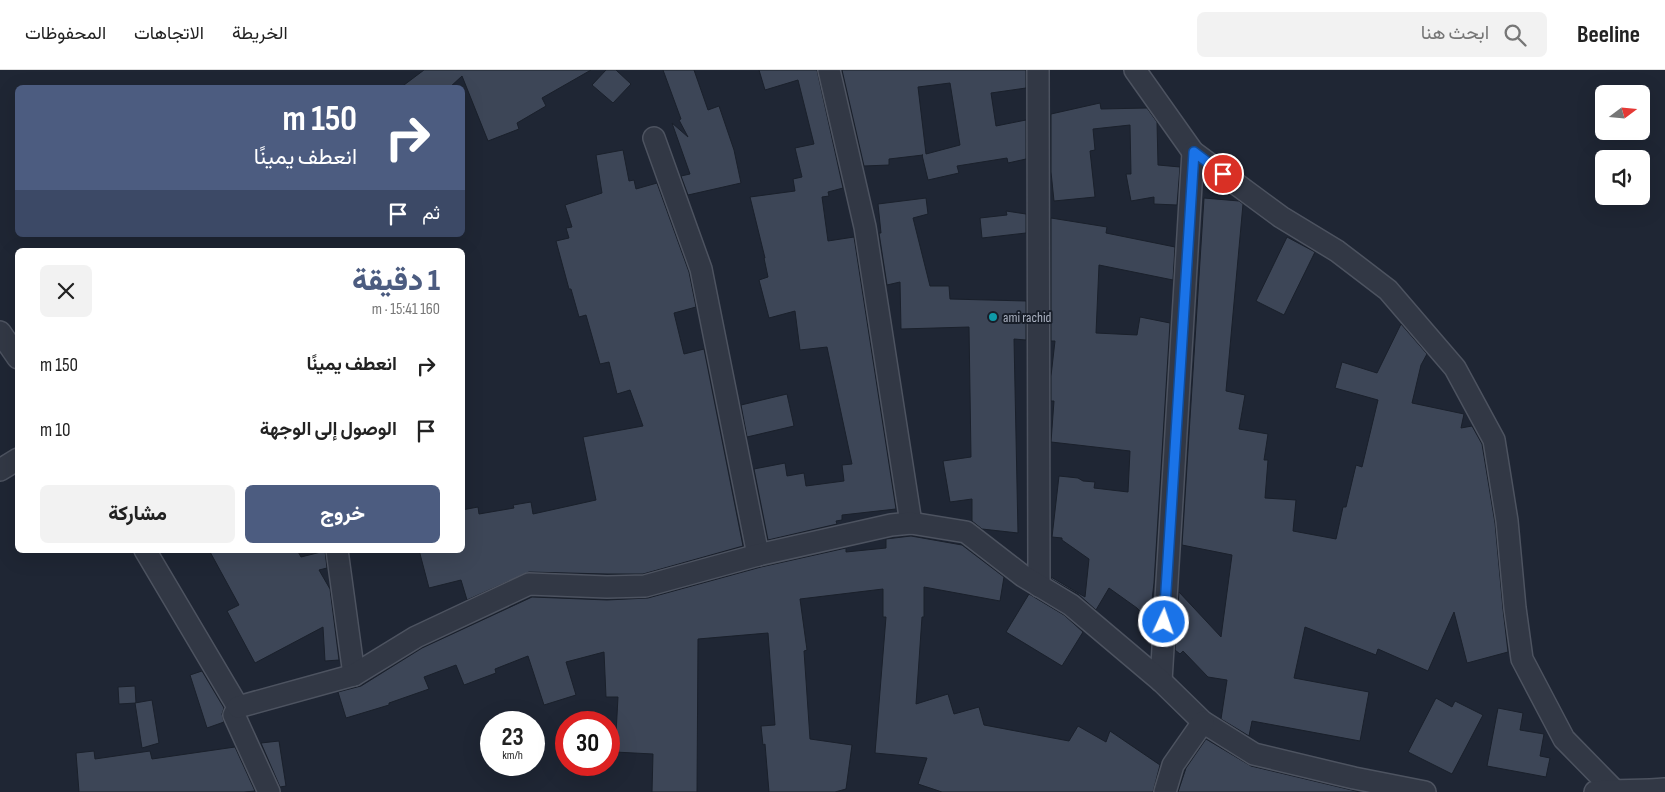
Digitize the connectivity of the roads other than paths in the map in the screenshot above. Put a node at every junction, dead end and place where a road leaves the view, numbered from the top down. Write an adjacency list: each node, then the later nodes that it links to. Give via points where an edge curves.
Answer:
1 (829, 70): 10 (street, via 865,227)
2 (1038, 70): 14 (street)
3 (1135, 70): 5 (street)
4 (654, 138): 13 (street, via 701,269)
5 (1194, 152): 16 (street); 20 (street, via 1281,217 1337,251 1388,290 1455,368 1494,440 1507,521 1522,659 1564,739)
6 (0, 332): 7 (street)
7 (15, 353)
8 (15, 461): 9 (street)
9 (0, 470)
10 (912, 522): 13 (street); 14 (street, via 966,532)
11 (147, 553): 17 (street)
12 (337, 553): 15 (street)
13 (758, 555): 15 (street, via 645,586 529,584 416,637)
14 (1039, 586): 16 (street, via 1071,605)
15 (354, 675): 17 (street)
16 (1160, 681): 18 (street)
17 (238, 707): 21 (street, via 234,714)
18 (1203, 722): 22 (street, via 1173,765); 23 (street, via 1254,754)
19 (1665, 789): 24 (street)
20 (1604, 791): 24 (street)
21 (269, 792)
22 (1165, 792)
23 (1424, 792)
24 (1648, 792)

